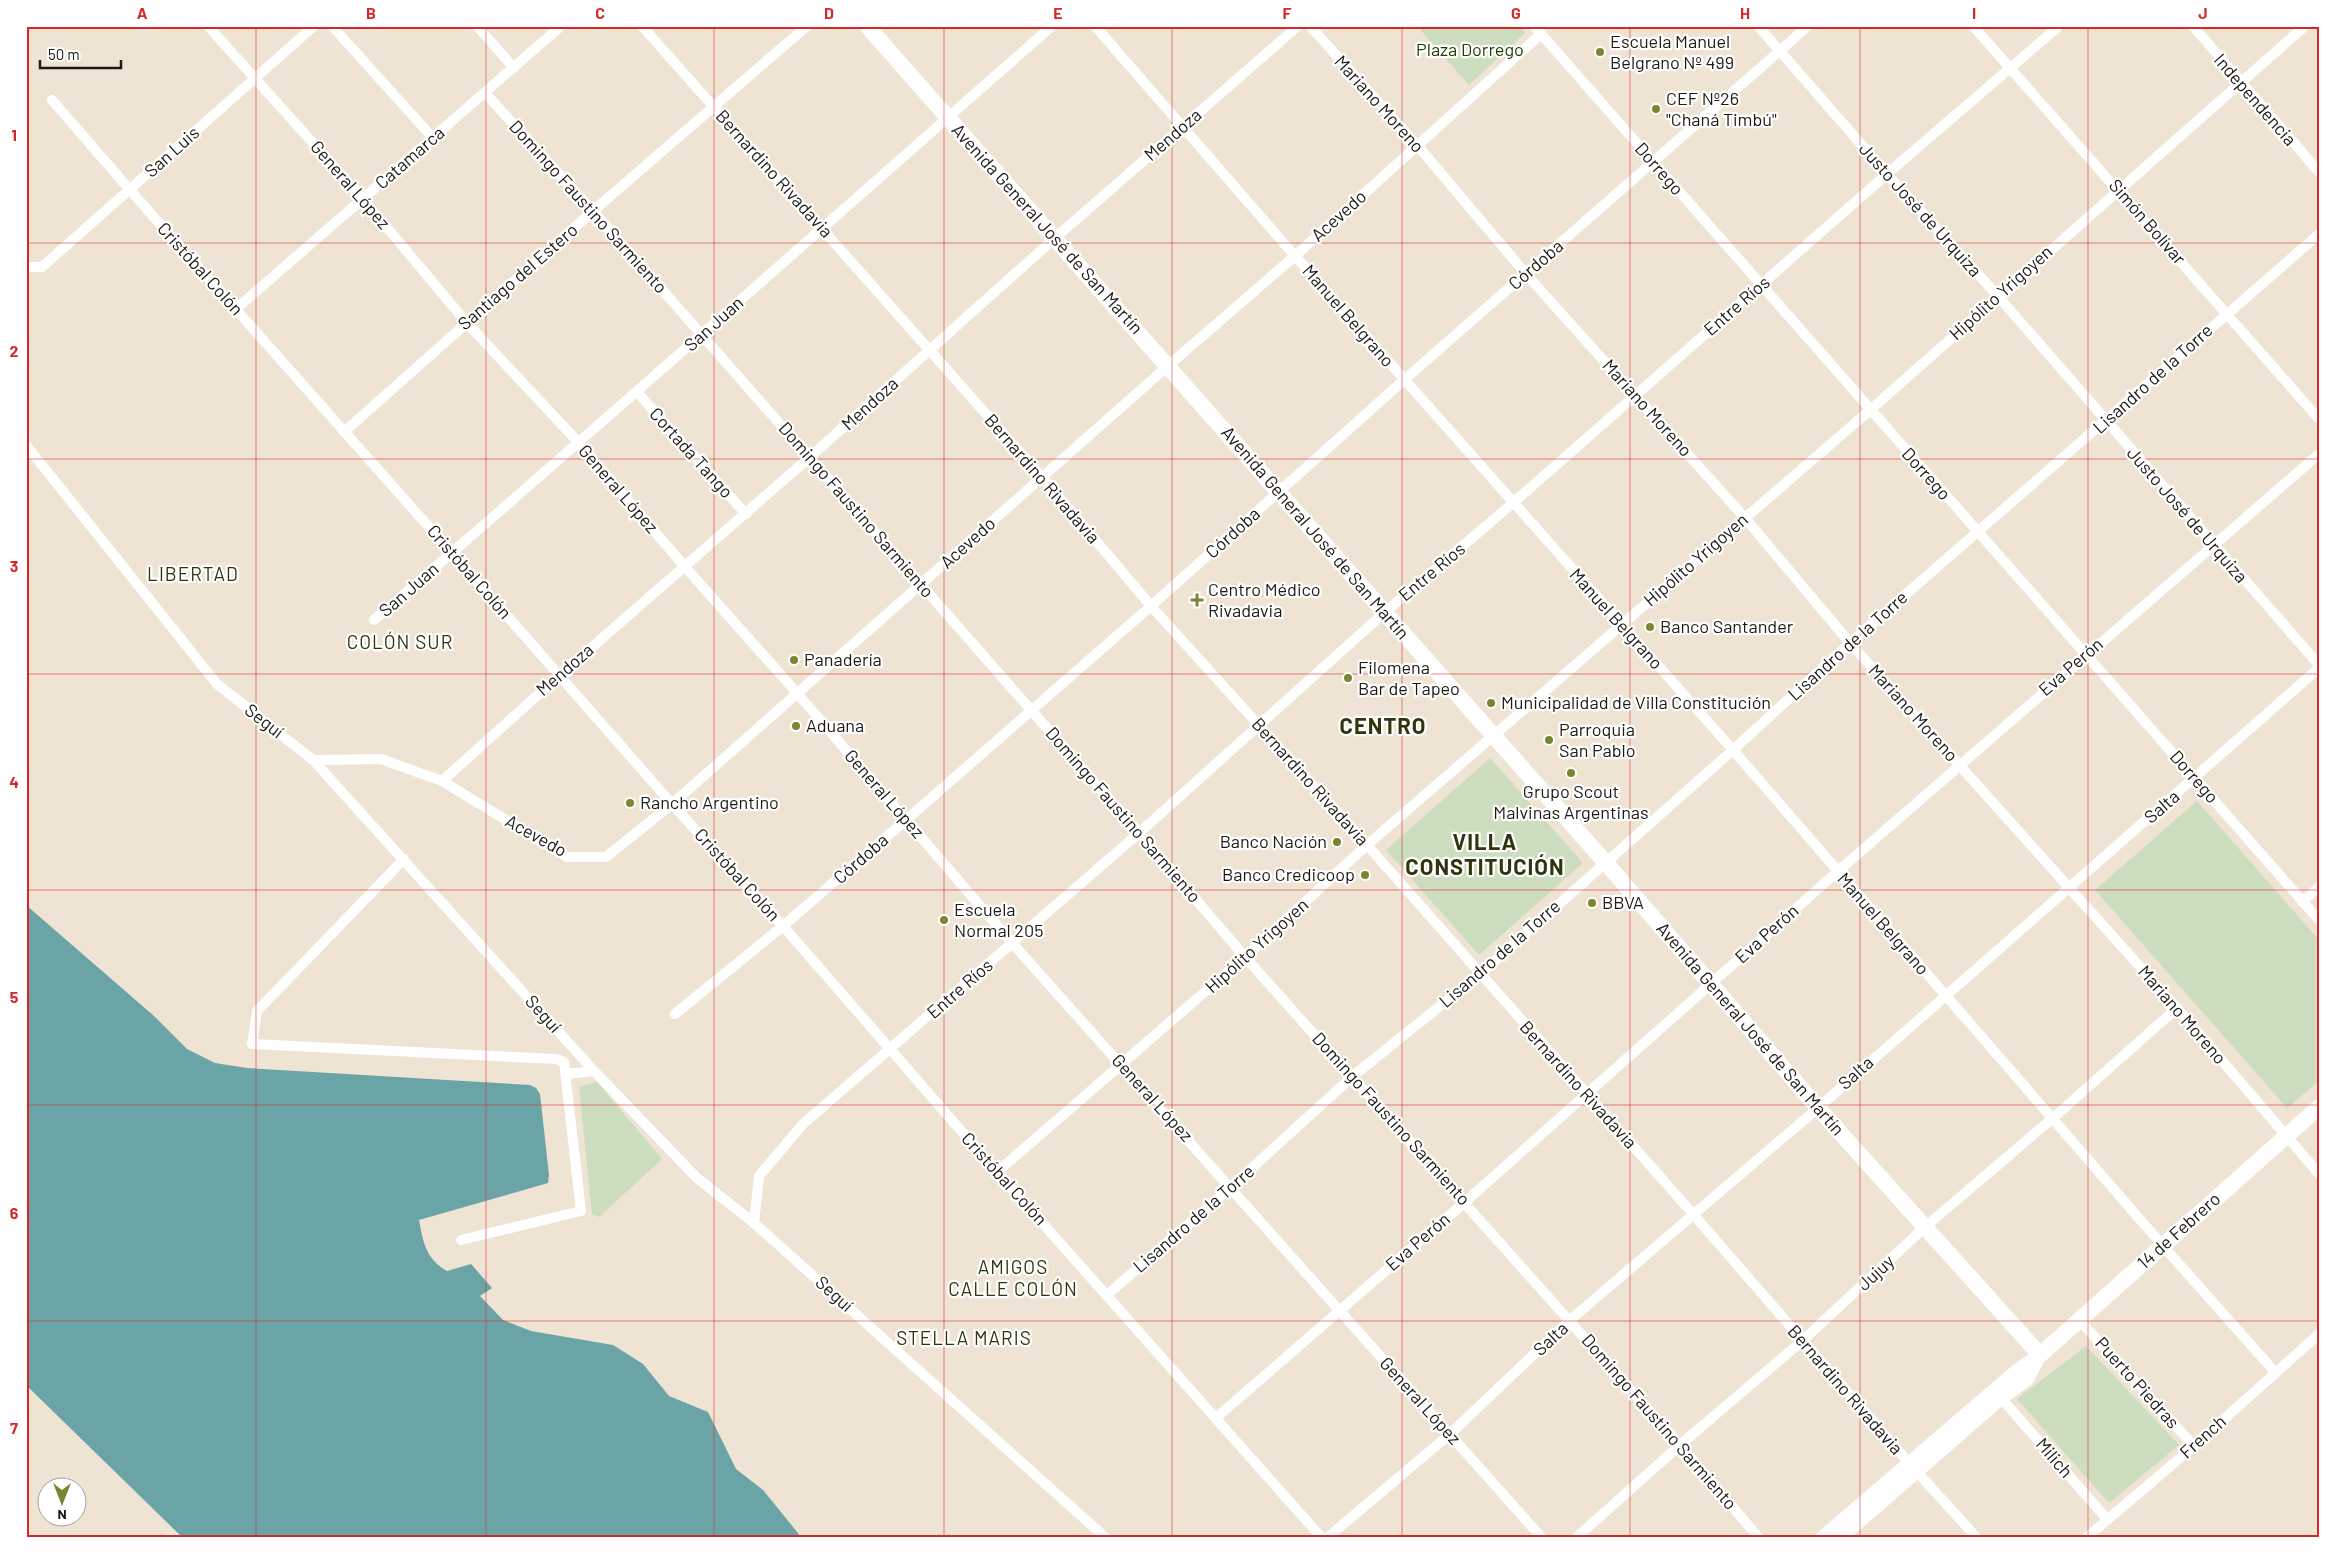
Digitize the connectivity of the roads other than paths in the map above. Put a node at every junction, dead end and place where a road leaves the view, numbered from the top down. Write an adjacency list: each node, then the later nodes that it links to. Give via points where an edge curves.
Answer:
1 (208, 26): 23 (street, General López)
2 (314, 26): 23 (street, San Luis)
3 (332, 26): 30 (street)
4 (477, 26): 21 (street)
5 (561, 26): 21 (street, Catamarca)
6 (642, 26): 27 (street, Bernardino Rivadavia)
7 (807, 26): 27 (street, Santiago del Estero)
8 (867, 26): 28 (main road, Avenida General José de San Martín)
9 (1052, 26): 28 (street, San Juan)
10 (1095, 26): 29 (street, Manuel Belgrano)
11 (1298, 26): 29 (street, Mendoza)
12 (1310, 26): 31 (street, Mariano Moreno)
13 (1758, 26): 20 (street, Justo José de Urquiza)
14 (1808, 26): 20 (street, Córdoba)
15 (1973, 26): 22 (street, Simón Bolívar)
16 (2059, 26): 22 (street, Entre Ríos)
17 (2193, 26): 24 (street, Independencia)
18 (2305, 26): 24 (street, Hipólito Yrigoyen)
19 (1537, 30): 31 (street, Acevedo); 32 (street, Dorrego)
20 (1780, 51): 32 (street, Córdoba); 34 (street, Justo José de Urquiza)
21 (514, 68): 25 (street, Catamarca)
22 (2010, 68): 34 (street, Entre Ríos); 36 (street, Simón Bolívar)
23 (254, 79): 35 (street, San Luis); 37 (street, General López)
24 (2240, 83): 33 (street, Independencia); 36 (street, Hipólito Yrigoyen)
25 (485, 93): 30 (street, Catamarca); 38 (street, Domingo Faustino Sarmiento)
26 (52, 100): 35 (street, Cristóbal Colón)
27 (713, 106): 38 (street, Santiago del Estero); 39 (street, Bernardino Rivadavia)
28 (948, 118): 39 (street, San Juan); 41 (main road, Avenida General José de San Martín)
29 (1184, 127): 41 (street, Mendoza); 42 (street, Manuel Belgrano)
30 (434, 138): 37 (street, Catamarca)
31 (1416, 145): 42 (street, Acevedo); 44 (street, Mariano Moreno)
32 (1653, 163): 44 (street, Córdoba); 45 (street, Dorrego)
33 (2319, 172)
34 (1887, 174): 45 (street, Entre Ríos); 46 (street, Justo José de Urquiza)
35 (130, 190): 43 (street, San Luis, via 42,267); 47 (street, Cristóbal Colón)
36 (2118, 190): 46 (street, Hipólito Yrigoyen); 48 (street, Simón Bolívar)
37 (364, 199): 47 (street, Catamarca); 49 (street, General López)
38 (593, 211): 49 (street, Santiago del Estero); 50 (street, Domingo Faustino Sarmiento)
39 (822, 227): 50 (street, San Juan); 51 (street, Bernardino Rivadavia)
40 (2319, 234): 48 (street, Lisandro de la Torre)
41 (1055, 238): 51 (street, Mendoza); 52 (main road, Avenida General José de San Martín)
42 (1295, 256): 52 (street, Acevedo); 53 (street, Manuel Belgrano)
43 (26, 267)
44 (1526, 274): 53 (street, Córdoba); 55 (street, Mariano Moreno)
45 (1762, 286): 55 (street, Entre Ríos); 56 (street, Dorrego)
46 (1997, 295): 56 (street, Hipólito Yrigoyen); 58 (street, Justo José de Urquiza)
47 (236, 309): 59 (street, Cristóbal Colón)
48 (2226, 313): 57 (street, Simón Bolívar); 58 (street, Lisandro de la Torre)
49 (466, 322): 59 (street, Santiago del Estero); 60 (street, General López)
50 (702, 336): 54 (street, San Juan); 63 (street, Domingo Faustino Sarmiento)
51 (928, 351): 63 (street, Mendoza); 64 (street, Bernardino Rivadavia)
52 (1169, 365): 64 (street, Acevedo); 65 (main road, Avenida General José de San Martín)
53 (1404, 380): 65 (street, Córdoba); 66 (street, Manuel Belgrano)
54 (637, 392): 60 (street, San Juan); 67 (street, Cortada Tango)
55 (1635, 395): 66 (street, Entre Ríos); 68 (street, Mariano Moreno)
56 (1869, 410): 68 (street, Hipólito Yrigoyen); 69 (street, Dorrego)
57 (2319, 419)
58 (2106, 421): 69 (street, Lisandro de la Torre); 70 (street, Justo José de Urquiza)
59 (344, 432): 71 (street, Cristóbal Colón)
60 (579, 443): 71 (street, San Juan); 72 (street, General López)
61 (26, 445): 87 (street, Seguí, via 217,684)
62 (2319, 454): 70 (street, Eva Perón)
63 (810, 457): 67 (street, Mendoza); 73 (street, Domingo Faustino Sarmiento)
64 (1042, 477): 73 (street, Acevedo); 74 (street, Bernardino Rivadavia)
65 (1278, 492): 74 (street, Córdoba); 75 (main road, Avenida General José de San Martín)
66 (1513, 503): 75 (street, Entre Ríos); 77 (street, Manuel Belgrano)
67 (746, 514): 72 (street, Mendoza)
68 (1746, 518): 77 (street, Hipólito Yrigoyen); 78 (street, Mariano Moreno)
69 (1977, 532): 78 (street, Lisandro de la Torre); 79 (street, Dorrego)
70 (2213, 545): 79 (street, Eva Perón); 80 (street, Justo José de Urquiza)
71 (452, 553): 76 (street, San Juan); 81 (street, Cristóbal Colón)
72 (685, 567): 81 (street, Mendoza); 82 (street, General López)
73 (921, 585): 82 (street, Acevedo); 83 (street, Domingo Faustino Sarmiento)
74 (1151, 606): 83 (street, Córdoba); 84 (street, Bernardino Rivadavia)
75 (1385, 612): 84 (street, Entre Ríos); 85 (main road, Avenida General José de San Martín)
76 (374, 620)
77 (1621, 625): 85 (street, Hipólito Yrigoyen); 86 (street, Manuel Belgrano)
78 (1850, 643): 86 (street, Lisandro de la Torre); 88 (street, Mariano Moreno)
79 (2086, 654): 88 (street, Eva Perón); 89 (street, Dorrego)
80 (2319, 667): 89 (street, Salta)
81 (560, 675): 90 (street, Mendoza); 91 (street, Cristóbal Colón)
82 (798, 692): 91 (street, Acevedo); 92 (street, General López)
83 (1030, 710): 92 (street, Córdoba); 93 (street, Domingo Faustino Sarmiento)
84 (1259, 726): 93 (street, Entre Ríos); 94 (street, Bernardino Rivadavia)
85 (1493, 737): 94 (street, Hipólito Yrigoyen); 96 (main road, Avenida General José de San Martín)
86 (1733, 750): 96 (street, Lisandro de la Torre); 97 (street, Manuel Belgrano)
87 (313, 760): 90 (street, Acevedo, via 381,759); 95 (street, Seguí)
88 (1960, 766): 97 (street, Eva Perón); 98 (street, Mariano Moreno)
89 (2196, 778): 98 (street, Salta); 100 (street, Dorrego)
90 (442, 781): 91 (street, Acevedo, via 566,857 606,857)
91 (672, 804): 102 (street, Cristóbal Colón)
92 (906, 820): 102 (street, Córdoba); 103 (street, General López)
93 (1139, 833): 103 (street, Entre Ríos); 104 (street, Domingo Faustino Sarmiento)
94 (1367, 845): 104 (street, Hipólito Yrigoyen); 105 (street, Bernardino Rivadavia)
95 (404, 859): 112 (street, Seguí); 113 (street, via 257,1011 252,1044 556,1059 564,1062)
96 (1606, 862): 105 (street, Lisandro de la Torre); 106 (main road, Avenida General José de San Martín)
97 (1837, 872): 106 (street, Eva Perón); 107 (street, Manuel Belgrano)
98 (2069, 887): 107 (street, Salta); 108 (street, Mariano Moreno)
99 (2319, 887): 100 (street)
100 (2302, 902): 101 (street, Dorrego)
101 (2319, 920)
102 (783, 926): 109 (street, Córdoba); 110 (street, Cristóbal Colón)
103 (1013, 944): 110 (street, Entre Ríos); 111 (street, General López)
104 (1245, 957): 111 (street, Hipólito Yrigoyen); 114 (street, Domingo Faustino Sarmiento)
105 (1480, 974): 114 (street, Lisandro de la Torre); 115 (street, Bernardino Rivadavia)
106 (1710, 984): 115 (street, Eva Perón); 117 (main road, Avenida General José de San Martín)
107 (1944, 994): 117 (street, Salta); 118 (street, Manuel Belgrano)
108 (2177, 1008): 118 (street, Jujuy); 119 (street, Mariano Moreno)
109 (675, 1014)
110 (890, 1050): 120 (street, Cristóbal Colón); 125 (street, Entre Ríos, via 803,1124 759,1176)
111 (1122, 1064): 120 (street, Hipólito Yrigoyen); 122 (street, General López)
112 (594, 1071): 113 (street); 125 (street, Seguí, via 697,1178)
113 (566, 1074): 127 (street, via 581,1211)
114 (1353, 1076): 122 (street, Lisandro de la Torre); 123 (street, Domingo Faustino Sarmiento)
115 (1585, 1093): 123 (street, Eva Perón); 124 (street, Bernardino Rivadavia)
116 (2319, 1107): 119 (main road, 14 de Febrero)
117 (1818, 1108): 124 (street, Salta); 126 (main road, Avenida General José de San Martín)
118 (2053, 1118): 126 (street, Jujuy); 128 (street, Manuel Belgrano)
119 (2286, 1136): 121 (street, Mariano Moreno); 128 (main road, 14 de Febrero)
120 (997, 1172): 129 (street, Cristóbal Colón)
121 (2319, 1174)
122 (1232, 1187): 129 (street, Lisandro de la Torre); 130 (street, General López)
123 (1465, 1202): 130 (street, Eva Perón); 131 (street, Domingo Faustino Sarmiento)
124 (1693, 1214): 131 (street, Salta); 134 (street, Bernardino Rivadavia)
125 (754, 1223): 144 (street, Seguí)
126 (1925, 1227): 134 (street, Jujuy); 135 (main road, Avenida General José de San Martín)
127 (461, 1240)
128 (2163, 1246): 132 (main road, 14 de Febrero); 136 (street, Manuel Belgrano)
129 (1107, 1295): 138 (street, Cristóbal Colón)
130 (1339, 1310): 138 (street, Eva Perón); 139 (street, General López)
131 (1570, 1321): 139 (street, Salta); 140 (street, Domingo Faustino Sarmiento)
132 (2080, 1321): 135 (main road, 14 de Febrero); 141 (street, Puerto Piedras)
133 (2319, 1334): 136 (street, French)
134 (1802, 1341): 140 (street, Jujuy); 142 (street, Bernardino Rivadavia)
135 (2040, 1355): 137 (main road, 14 de Febrero, via 2026,1379); 142 (main road, 14 de Febrero, via 2018,1370)
136 (2275, 1372): 141 (street, French)
137 (2001, 1398): 142 (main road, 14 de Febrero); 143 (street, Milich)
138 (1217, 1417): 145 (street, Cristóbal Colón)
139 (1450, 1434): 146 (street, Salta); 147 (street, General López)
140 (1680, 1445): 148 (street, Jujuy); 149 (street, Domingo Faustino Sarmiento)
141 (2194, 1446): 143 (street, French)
142 (1912, 1467): 150 (main road, 14 de Febrero); 151 (main road, 14 de Febrero); 152 (street, Bernardino Rivadavia)
143 (2107, 1519): 153 (street, French)
144 (1106, 1538)
145 (1322, 1538)
146 (1327, 1538)
147 (1542, 1538)
148 (1576, 1538)
149 (1759, 1538)
150 (1822, 1538)
151 (1840, 1538)
152 (1977, 1538)
153 (2086, 1538)

